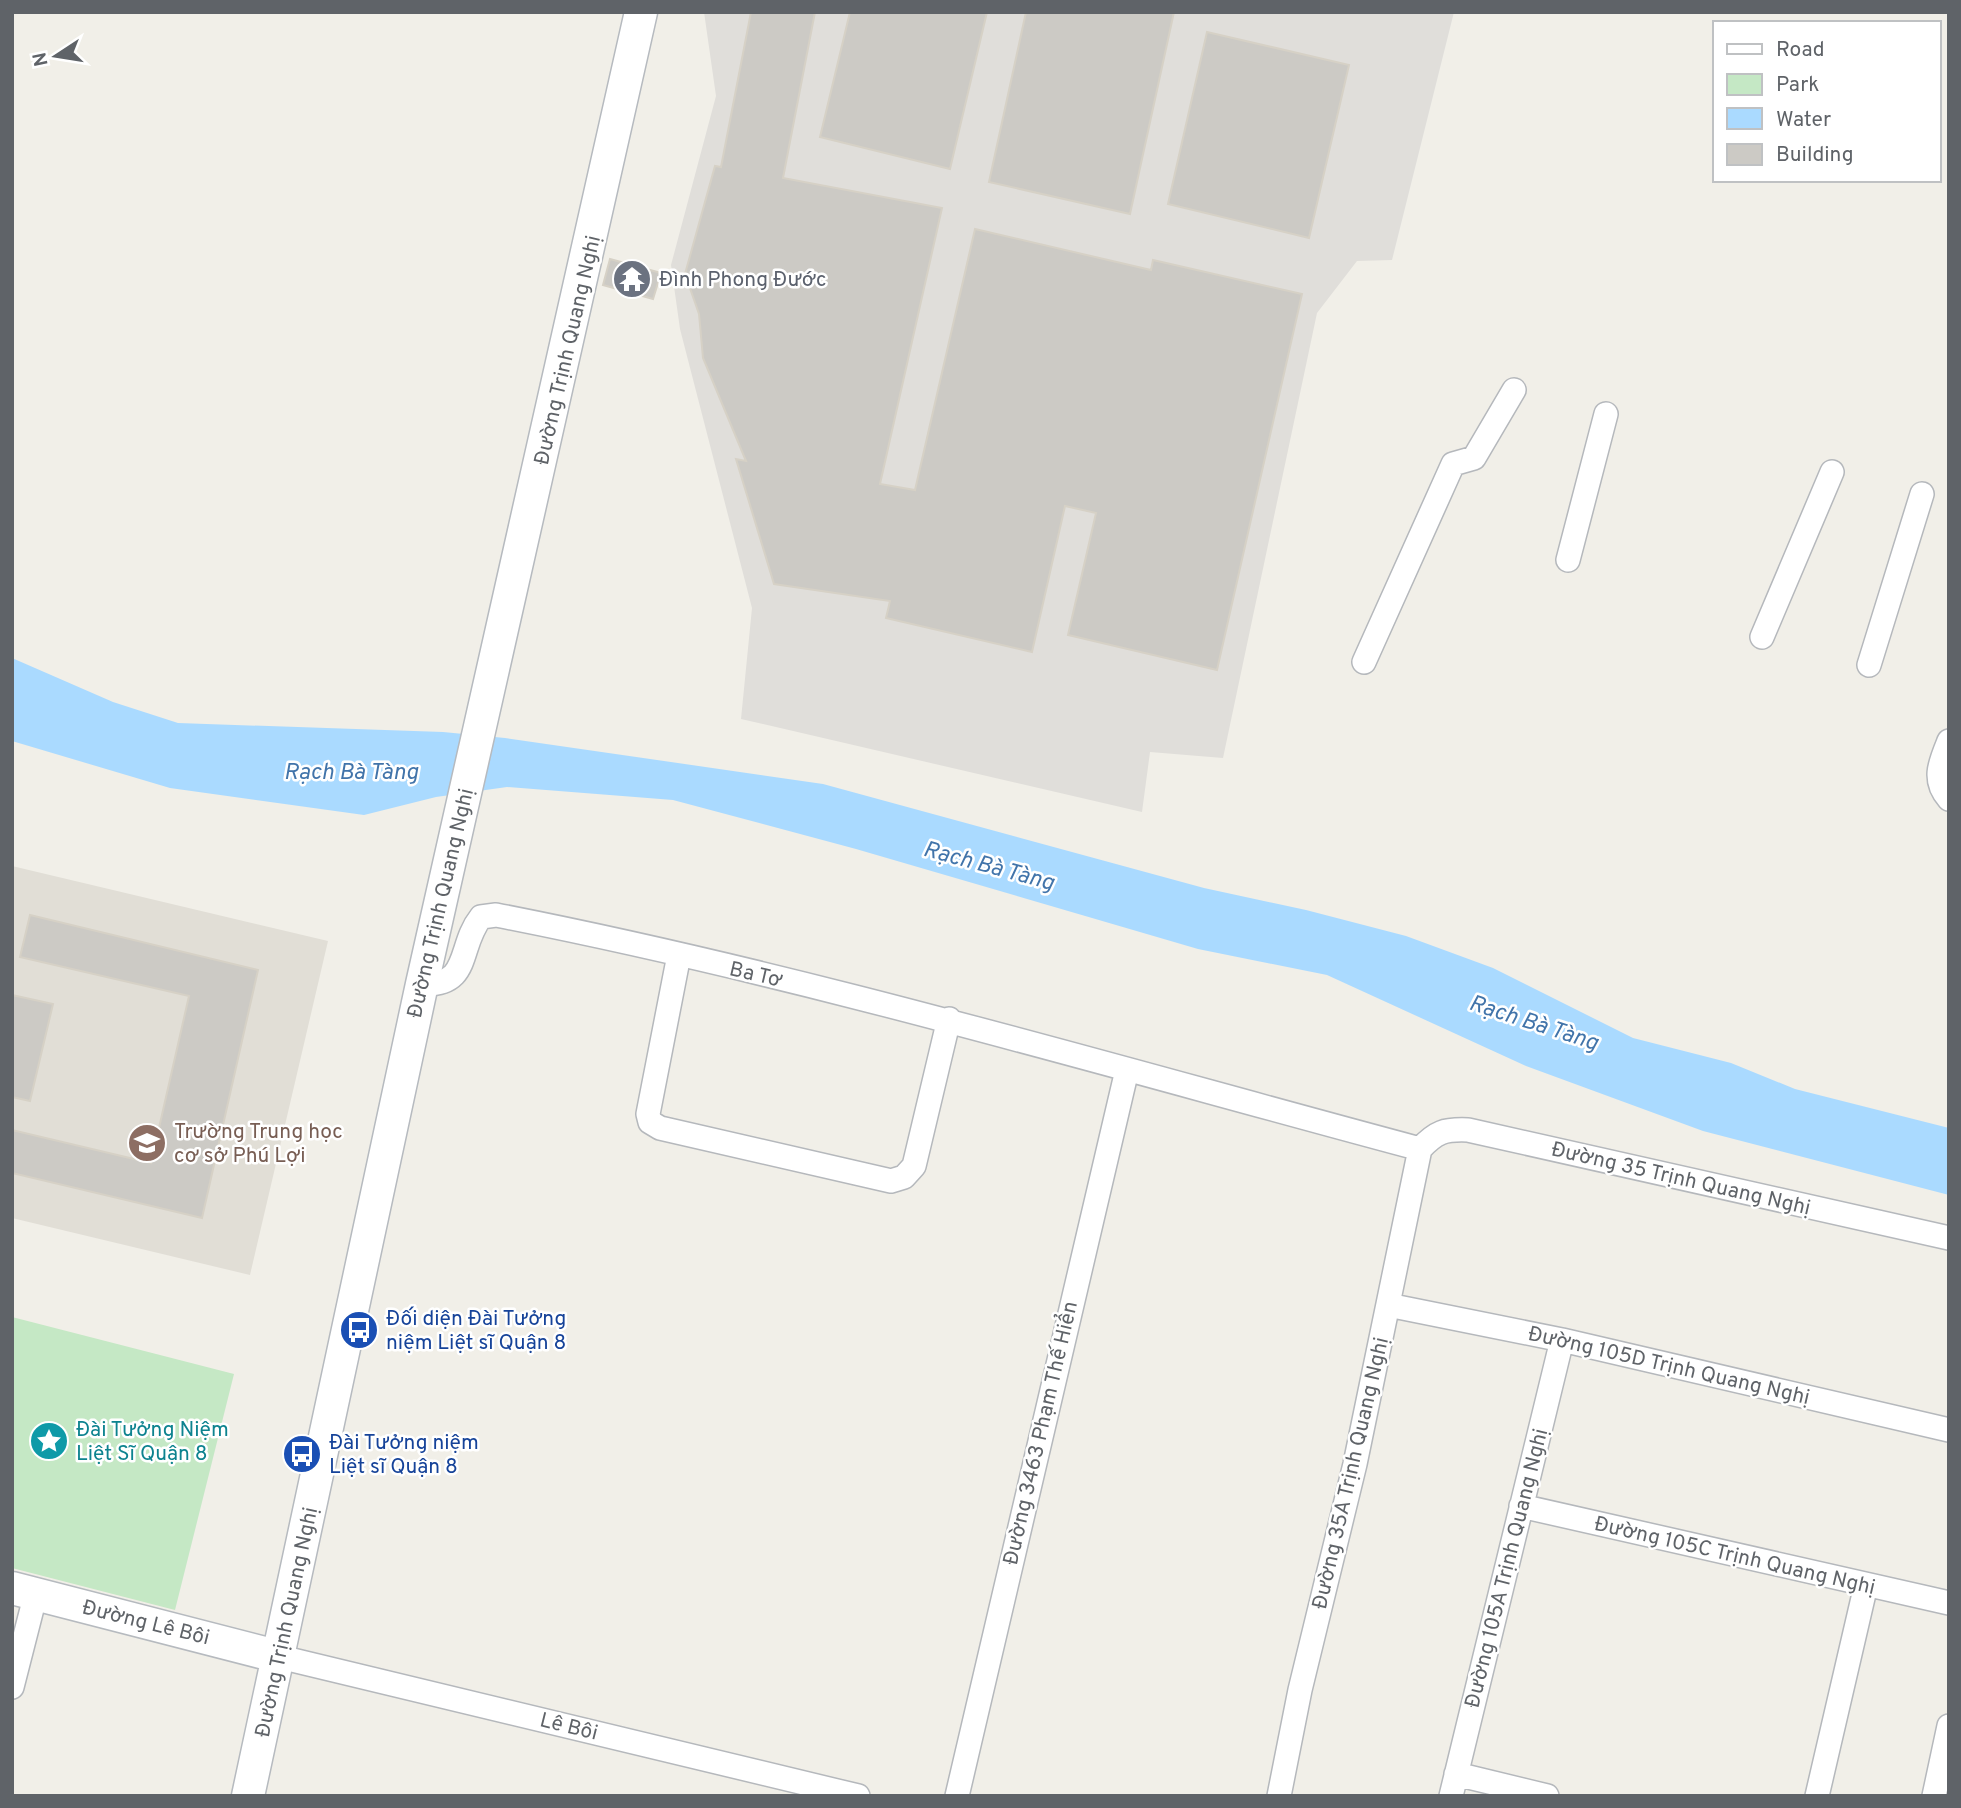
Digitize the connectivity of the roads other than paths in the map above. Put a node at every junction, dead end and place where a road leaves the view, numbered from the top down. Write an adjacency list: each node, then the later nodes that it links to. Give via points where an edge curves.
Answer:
1 (641, 12): 13 (main road, Đường Trịnh Quang Nghị)
2 (1514, 390): 8 (street, via 1474,458 1453,464)
3 (1606, 414): 6 (street)
4 (1832, 471): 7 (street)
5 (1922, 494): 9 (street)
6 (1568, 560)
7 (1762, 637)
8 (1364, 662)
9 (1869, 665)
10 (1949, 741): 11 (street, via 1938,775)
11 (1949, 799)
12 (679, 955): 13 (street, Ba Tơ, via 488,914 475,925 456,975 439,984); 14 (street, Ba Tơ); 14 (street, via 648,1114 650,1122 660,1128 891,1181 904,1177 914,1166)
13 (422, 984): 25 (main road, Đường Trịnh Quang Nghị)
14 (948, 1019): 15 (street, Ba Tơ)
15 (1127, 1070): 16 (street, Ba Tơ); 31 (street, Đường 3463 Phạm Thế Hiển)
16 (1420, 1149): 17 (street, Đường 35 Trịnh Quang Nghị, via 1435,1132 1468,1130); 18 (street, Đường 35A Trịnh Quang Nghị)
17 (1949, 1238)
18 (1388, 1305): 19 (street, Đường 105D Trịnh Quang Nghị); 32 (street, Đường 35A Trịnh Quang Nghị)
19 (1562, 1339): 20 (street, Đường 105D Trịnh Quang Nghị); 21 (street, Đường 105A Trịnh Quang Nghị)
20 (1949, 1430)
21 (1521, 1506): 22 (street, Đường 105C Trịnh Quang Nghị); 28 (street, Đường 105A Trịnh Quang Nghị)
22 (1866, 1585): 24 (street, Đường 105C Trịnh Quang Nghị); 34 (street)
23 (24, 1591): 25 (main road, Đường Lê Bôi); 26 (street)
24 (1949, 1603)
25 (280, 1657): 29 (main road, Đường Trịnh Quang Nghị); 30 (street, Lê Bôi)
26 (12, 1687)
27 (1949, 1726): 35 (street)
28 (1453, 1785): 33 (street)
29 (248, 1796)
30 (858, 1796)
31 (957, 1796)
32 (1279, 1796)
33 (1547, 1796)
34 (1817, 1796)
35 (1934, 1796)

